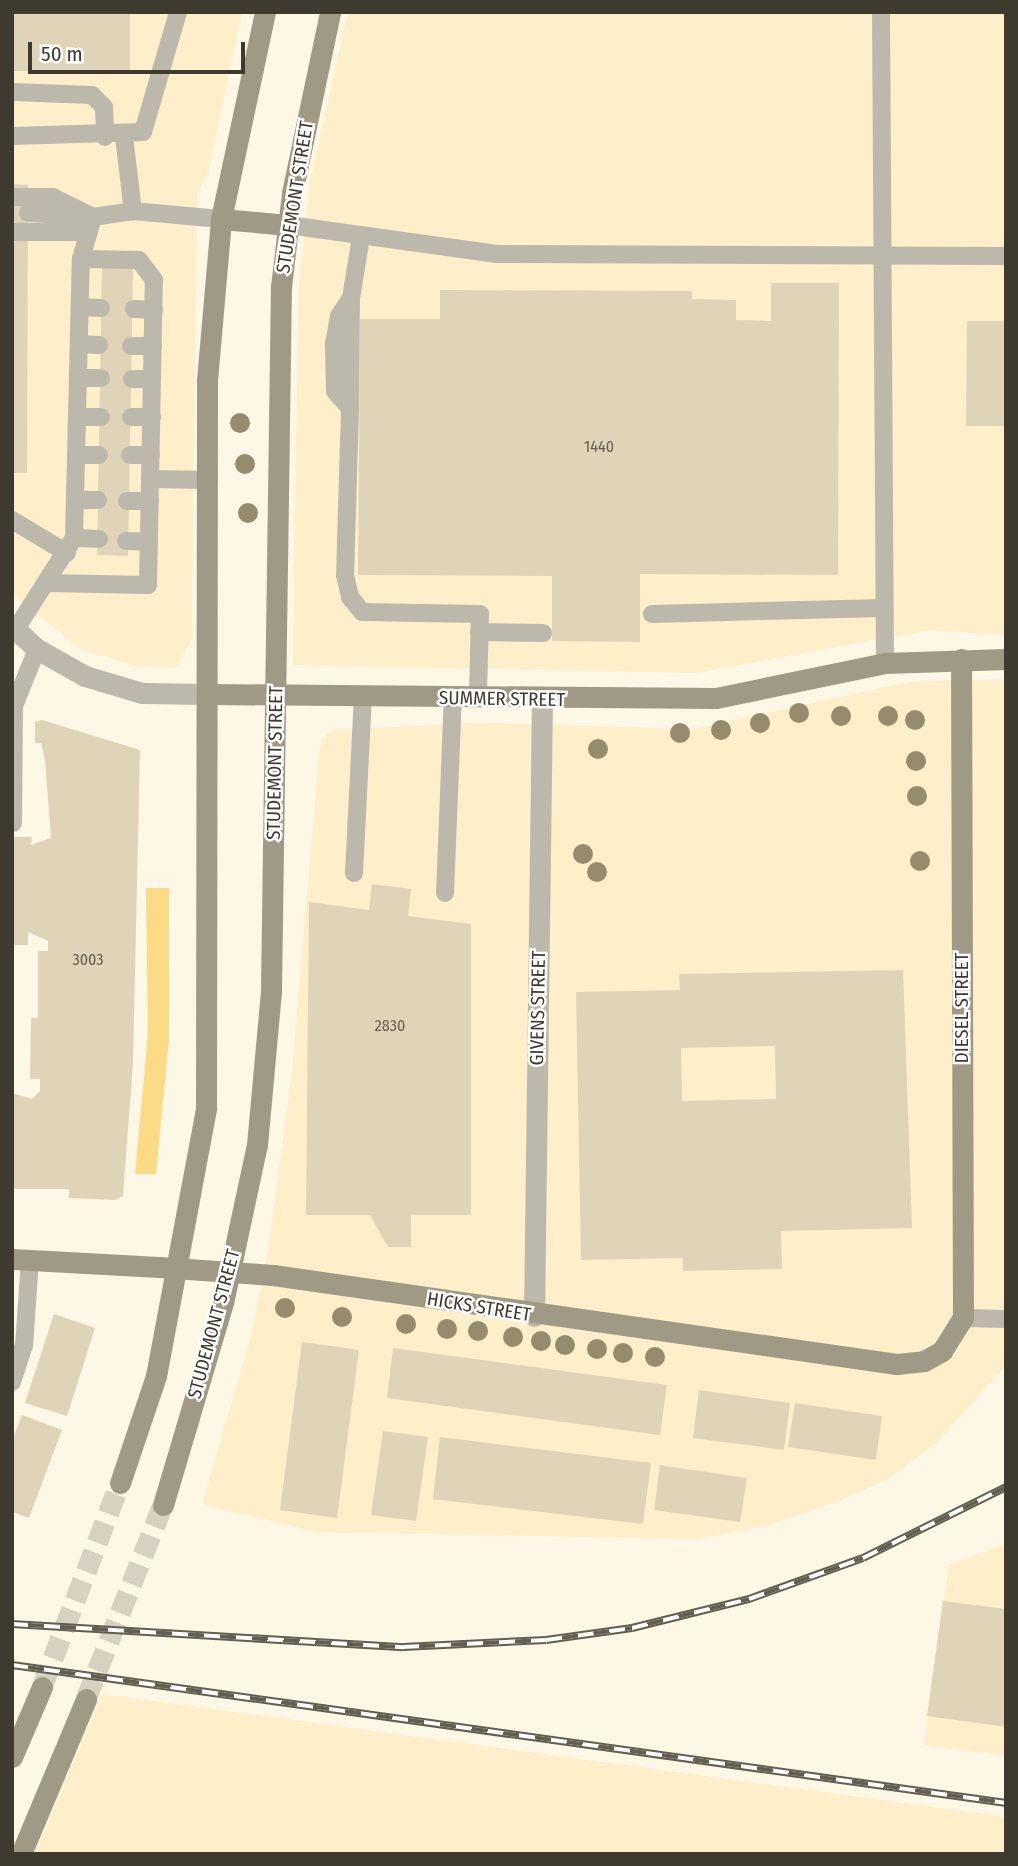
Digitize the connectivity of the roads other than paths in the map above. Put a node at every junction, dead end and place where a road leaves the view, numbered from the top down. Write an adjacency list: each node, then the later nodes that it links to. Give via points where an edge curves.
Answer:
1 (178, 12): 8 (lane, via 155,106 143,132)
2 (265, 12): 12 (main road)
3 (330, 12): 14 (main road, STUDEMONT STREET)
4 (881, 12): 17 (lane)
5 (12, 92): 7 (lane, via 92,95 104,107)
6 (12, 136): 7 (lane)
7 (105, 137): 8 (lane)
8 (124, 137): 10 (lane)
9 (12, 197): 13 (lane, via 53,197)
10 (133, 211): 12 (lane); 13 (lane)
11 (28, 213): 13 (lane)
12 (221, 219): 14 (main road); 41 (main road, via 207,380)
13 (91, 225): 15 (lane); 19 (lane)
14 (288, 225): 16 (lane); 62 (main road, STUDEMONT STREET, via 279,399)
15 (12, 232)
16 (361, 237): 17 (lane, via 497,254); 55 (lane, via 351,298 339,316 334,343 335,391 350,408 345,575 351,597 362,612 480,614)
17 (881, 256): 18 (lane); 52 (lane)
18 (1006, 256)
19 (81, 259): 20 (lane); 23 (lane, via 139,260 154,280)
20 (80, 307): 21 (lane); 24 (lane)
21 (101, 308)
22 (134, 309): 23 (lane)
23 (153, 310): 27 (lane)
24 (79, 344): 25 (lane); 28 (lane)
25 (99, 345)
26 (131, 346): 27 (lane)
27 (153, 346): 31 (lane)
28 (78, 378): 29 (lane); 32 (lane)
29 (101, 378)
30 (132, 379): 31 (lane)
31 (152, 379): 35 (lane)
32 (77, 417): 33 (lane); 36 (lane)
33 (101, 417)
34 (131, 417): 35 (lane)
35 (152, 417): 39 (lane)
36 (76, 455): 37 (lane); 42 (lane)
37 (99, 455)
38 (130, 455): 39 (lane)
39 (151, 455): 40 (lane)
40 (150, 478): 41 (lane); 45 (lane)
41 (209, 480): 61 (main road)
42 (75, 500): 43 (lane); 50 (lane)
43 (98, 500)
44 (127, 501): 45 (lane)
45 (150, 501): 49 (lane)
46 (12, 520): 50 (lane)
47 (99, 539): 50 (lane)
48 (126, 541): 49 (lane)
49 (149, 542): 51 (lane, via 148,585)
50 (71, 545): 51 (lane)
51 (47, 583): 54 (lane)
52 (883, 608): 53 (lane); 60 (lane)
53 (652, 614)
54 (14, 627): 57 (street, SUMMER STREET)
55 (480, 632): 56 (lane); 65 (lane)
56 (543, 634)
57 (37, 649): 61 (street, SUMMER STREET, via 85,676 142,694); 67 (lane, via 14,706)
58 (961, 659): 59 (main road, SUMMER STREET); 60 (main road, SUMMER STREET); 72 (main road, DIESEL STREET)
59 (1006, 659)
60 (885, 663): 66 (main road, SUMMER STREET, via 716,698)
61 (207, 694): 62 (main road, SUMMER STREET); 75 (main road, via 206,1108 156,1376)
62 (277, 695): 63 (main road, SUMMER STREET); 76 (main road, STUDEMONT STREET, via 271,990 257,1145 223,1303)
63 (363, 696): 64 (main road, SUMMER STREET); 68 (lane)
64 (453, 698): 65 (main road, SUMMER STREET); 69 (lane)
65 (478, 698): 66 (main road, SUMMER STREET)
66 (542, 699): 71 (street, GIVENS STREET)
67 (13, 823)
68 (354, 873)
69 (445, 893)
70 (21, 1259): 71 (main road, HICKS STREET, bridge, via 273,1275); 74 (lane, via 24,1346)
71 (534, 1316): 72 (main road, HICKS STREET, via 897,1364 924,1362 942,1351)
72 (963, 1318): 73 (lane)
73 (1006, 1319)
74 (12, 1381)
75 (120, 1483)
76 (163, 1505)
77 (42, 1687): 79 (main road)
78 (86, 1699): 80 (main road)
79 (12, 1757)
80 (21, 1854)

